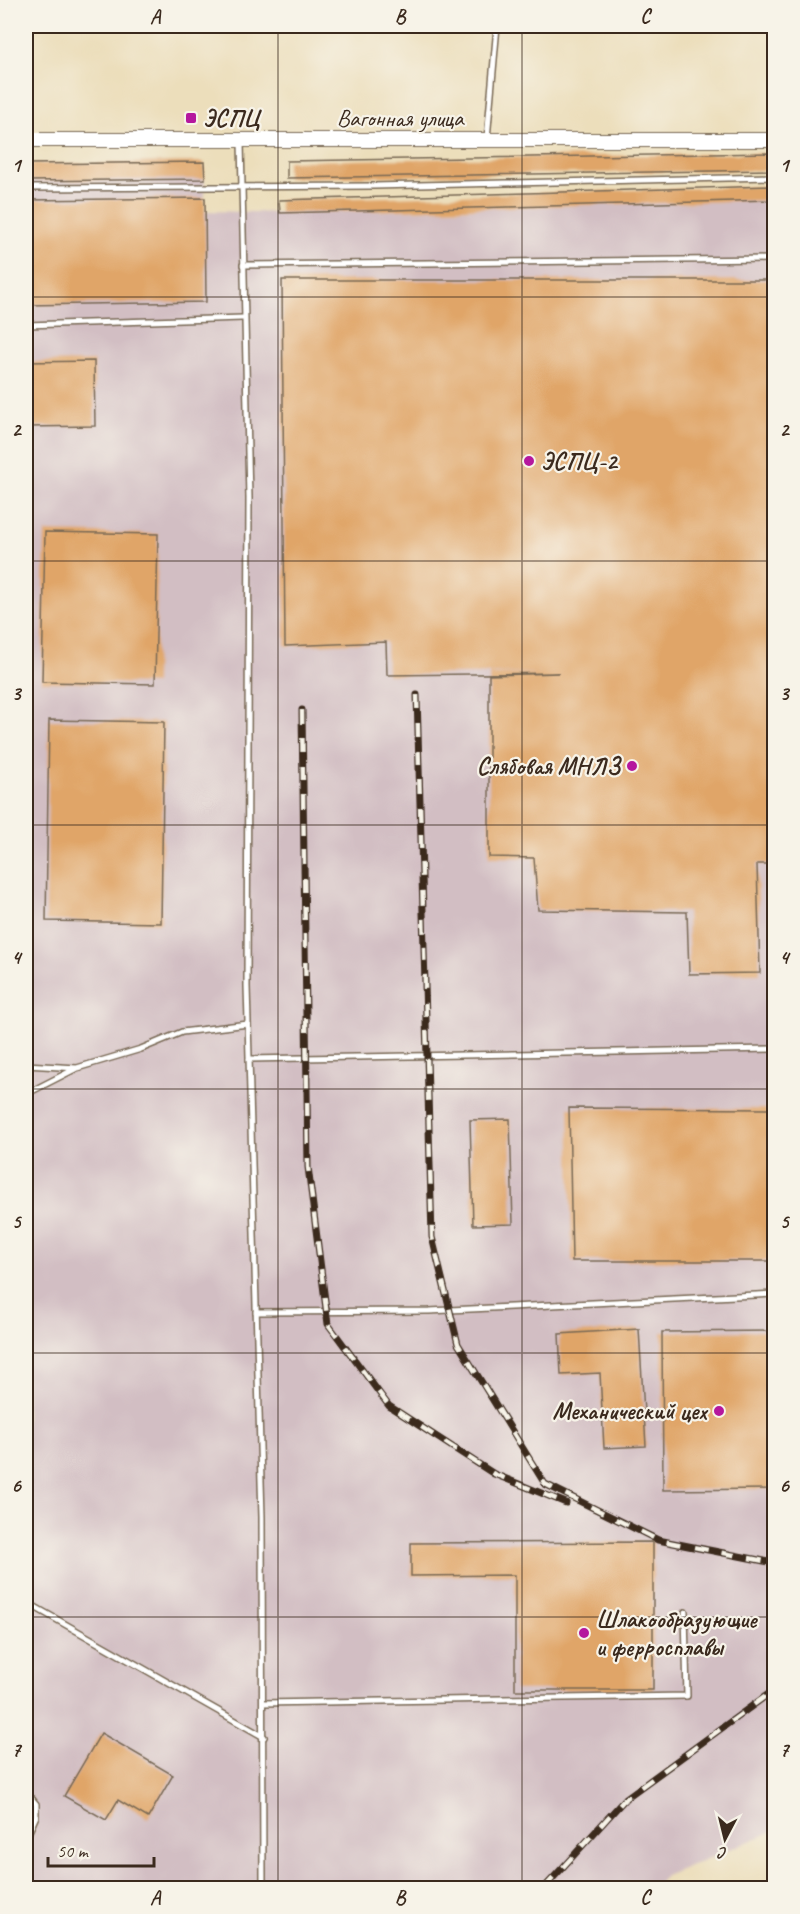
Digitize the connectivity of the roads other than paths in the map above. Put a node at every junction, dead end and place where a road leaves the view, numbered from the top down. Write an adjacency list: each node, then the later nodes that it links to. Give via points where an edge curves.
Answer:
1 (497, 26): 3 (lane)
2 (26, 140): 5 (street, Вагонная улица)
3 (486, 140): 4 (street, Вагонная улица); 5 (street, Вагонная улица)
4 (774, 140)
5 (240, 141): 7 (lane)
6 (774, 177): 7 (lane)
7 (242, 187): 8 (lane); 10 (lane)
8 (26, 188)
9 (774, 259): 10 (lane)
10 (243, 265): 11 (lane)
11 (243, 318): 12 (lane); 13 (lane, via 249,498)
12 (26, 325)
13 (248, 1024): 15 (lane); 17 (lane, via 182,1032)
14 (774, 1049): 15 (lane)
15 (249, 1059): 20 (lane)
16 (26, 1064): 17 (lane)
17 (77, 1068): 18 (lane)
18 (26, 1094)
19 (774, 1294): 20 (lane, via 429,1311)
20 (256, 1312): 23 (lane)
21 (26, 1602): 24 (lane)
22 (685, 1612): 23 (lane, via 687,1696)
23 (264, 1703): 24 (lane)
24 (264, 1737): 27 (lane)
25 (26, 1792): 26 (lane, via 36,1804 36,1816)
26 (26, 1839)
27 (263, 1888)

